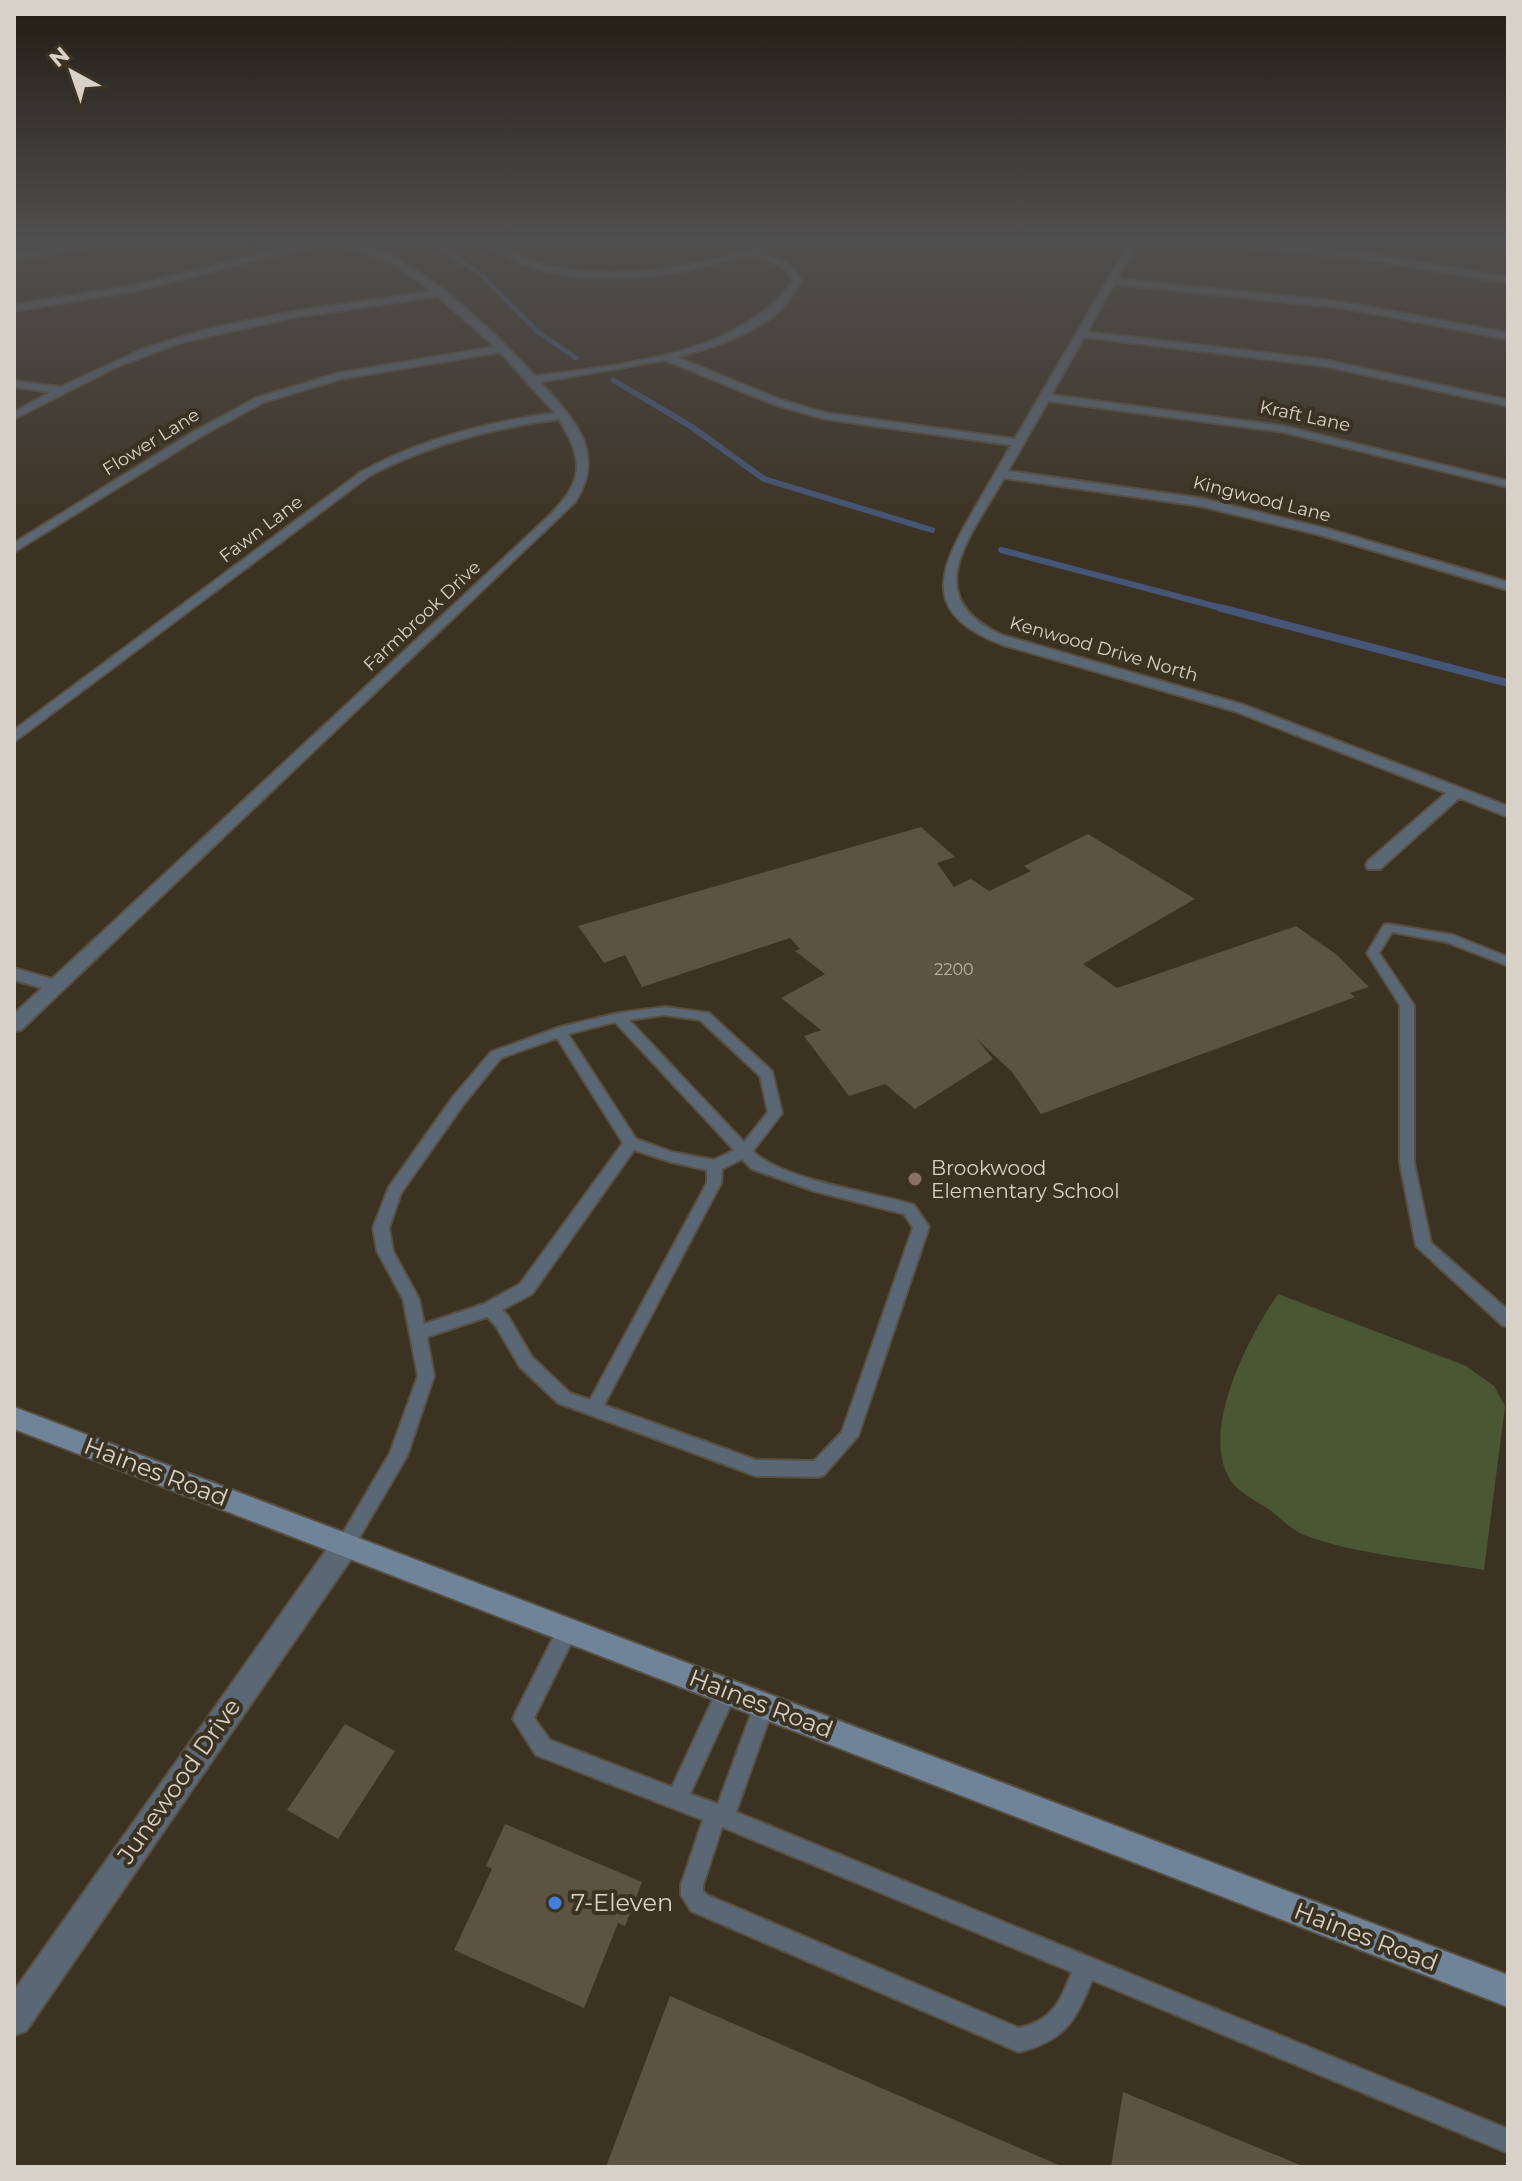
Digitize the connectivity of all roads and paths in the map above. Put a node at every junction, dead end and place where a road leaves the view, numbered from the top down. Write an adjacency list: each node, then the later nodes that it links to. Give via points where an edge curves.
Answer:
1 (185, 340): 10 (street, via 121,361)
2 (493, 340): 6 (street, Farmbrook Drive)
3 (720, 340): 7 (street)
4 (1077, 340): 11 (street, Kenwood Drive North)
5 (1129, 340): 12 (street, via 1325,363)
6 (503, 349): 8 (street, Farmbrook Drive); 18 (street, Flower Lane, via 349,374 260,400)
7 (665, 356): 8 (street); 15 (street, via 825,416)
8 (531, 380): 13 (street, Farmbrook Drive)
9 (14, 384): 10 (street)
10 (63, 390): 14 (street)
11 (1043, 397): 15 (street, Kenwood Drive North); 17 (street, Kraft Lane, via 1283,429)
12 (1508, 403)
13 (562, 415): 20 (street, Fawn Lane, via 445,437 365,474); 26 (street, Farmbrook Drive, via 585,462 577,491 565,505)
14 (14, 416)
15 (1018, 443): 16 (street, Kenwood Drive North)
16 (1002, 474): 19 (street, Kingwood Lane, via 1215,505); 21 (street, Kenwood Drive North, via 949,571 952,602 971,623 1027,647 1262,716)
17 (1508, 484)
18 (14, 548)
19 (1508, 586)
20 (14, 737)
21 (1456, 792): 22 (street, Kenwood Drive North); 23 (street)
22 (1508, 812)
23 (1374, 865)
24 (1508, 962): 34 (lane, via 1449,938 1388,928 1373,953 1407,1005 1407,1163 1424,1246)
25 (14, 974): 26 (street)
26 (56, 986): 28 (street, Farmbrook Drive)
27 (618, 1017): 29 (lane); 31 (lane); 31 (lane, via 665,1011 704,1016 767,1074 775,1113)
28 (14, 1025)
29 (560, 1032): 30 (lane); 35 (lane, via 496,1055 394,1191 381,1228 385,1251 411,1299)
30 (631, 1143): 32 (lane); 33 (lane, via 526,1289)
31 (745, 1151): 32 (lane); 36 (lane, via 757,1165 819,1187 909,1209 921,1227 849,1436 818,1469 756,1468)
32 (715, 1166): 36 (lane, via 714,1183)
33 (490, 1309): 35 (lane); 36 (lane, via 526,1362 564,1398)
34 (1508, 1320)
35 (418, 1333): 38 (lane, via 426,1376 398,1456)
36 (594, 1408)
37 (14, 1418): 38 (street, Haines Road)
38 (346, 1544): 39 (street, Haines Road); 46 (street, Junewood Drive)
39 (568, 1629): 40 (street, Haines Road); 42 (lane, via 523,1719 543,1748)
40 (727, 1691): 41 (street, Haines Road); 42 (lane)
41 (764, 1705): 43 (lane); 45 (street, Haines Road)
42 (677, 1799): 43 (lane)
43 (720, 1815): 44 (lane); 44 (lane, via 692,1885 699,1903 1019,2040 1042,2036 1064,2018)
44 (1086, 1966): 47 (lane)
45 (1508, 1991)
46 (14, 2019)
47 (1508, 2141)

